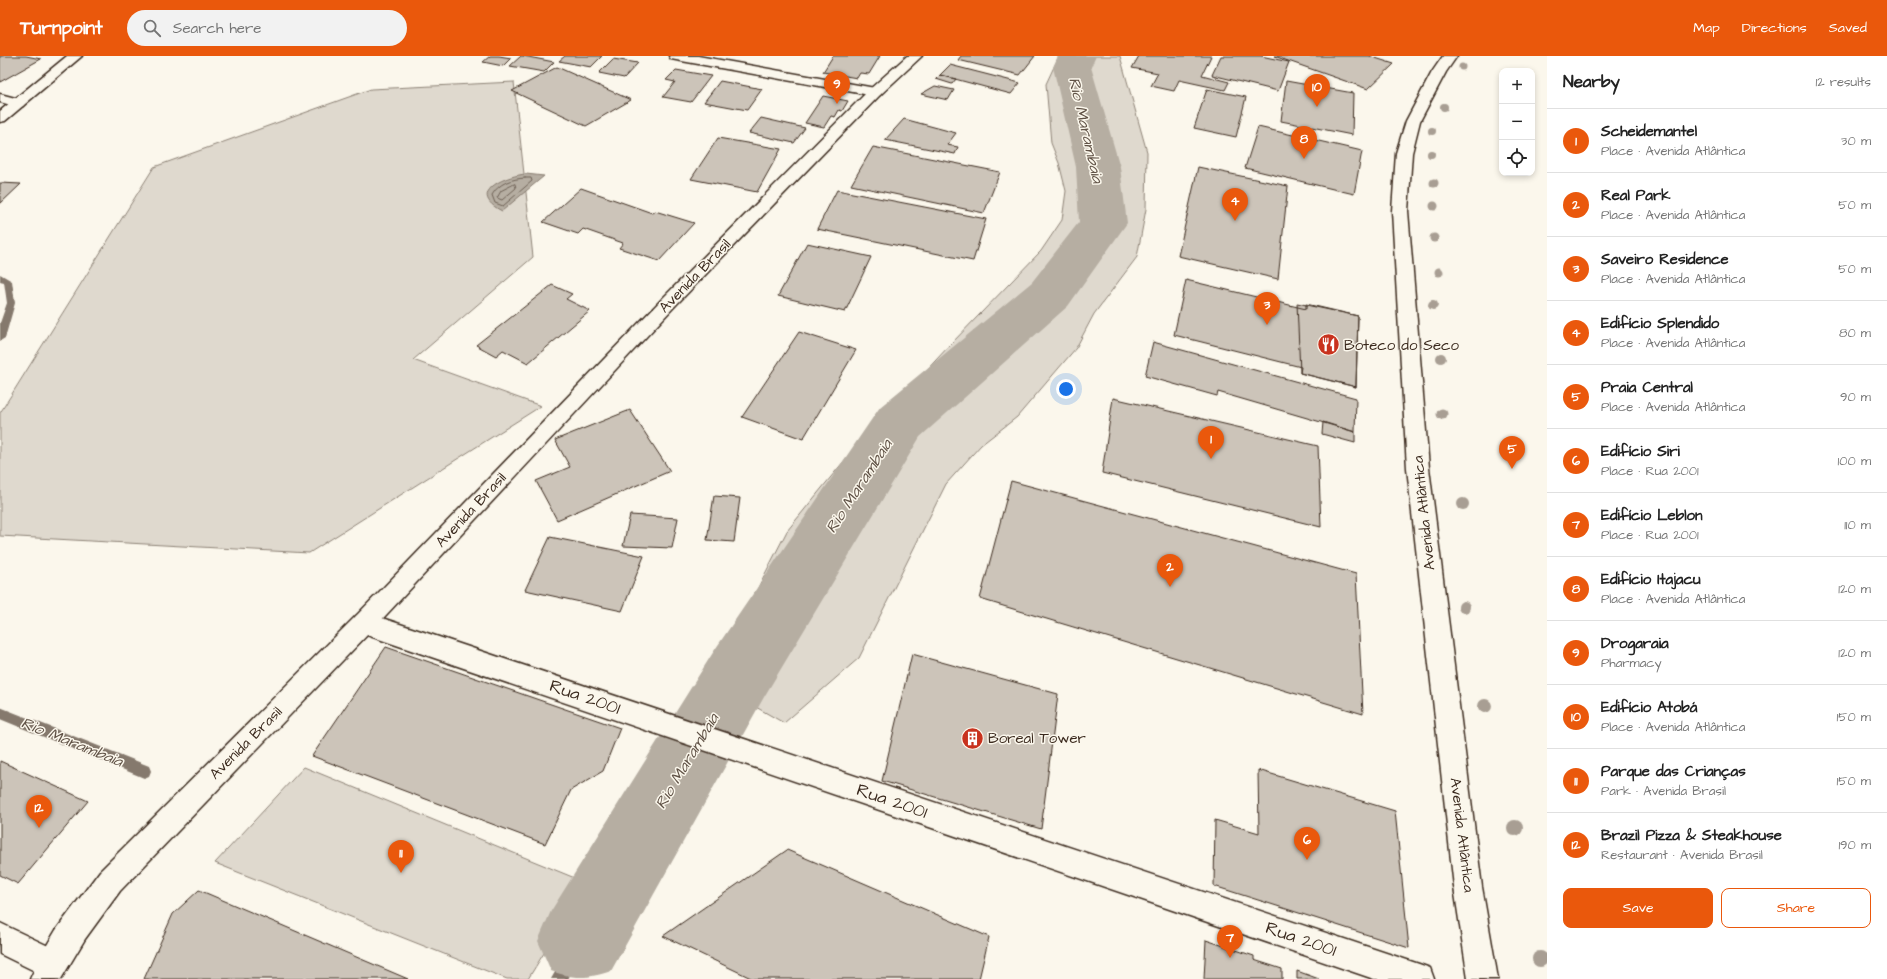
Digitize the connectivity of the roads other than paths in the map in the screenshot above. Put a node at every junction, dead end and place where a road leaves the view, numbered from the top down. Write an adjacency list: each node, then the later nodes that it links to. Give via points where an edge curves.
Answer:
1 (75, 56): 7 (main road)
2 (676, 56): 5 (main road)
3 (915, 56): 5 (main road, Avenida Brasil)
4 (1450, 56): 13 (main road, Avenida Atlântica, via 1413,122 1404,153 1400,211 1418,468 1468,887)
5 (875, 92): 9 (main road, Avenida Brasil, via 605,368)
6 (0, 98): 7 (main road)
7 (18, 103): 8 (main road)
8 (0, 118)
9 (364, 623): 11 (main road, Avenida Brasil, via 110,881 79,920); 12 (main road, Rua 2001)
10 (0, 938): 11 (main road)
11 (49, 972)
12 (1420, 979)
13 (1483, 979)

